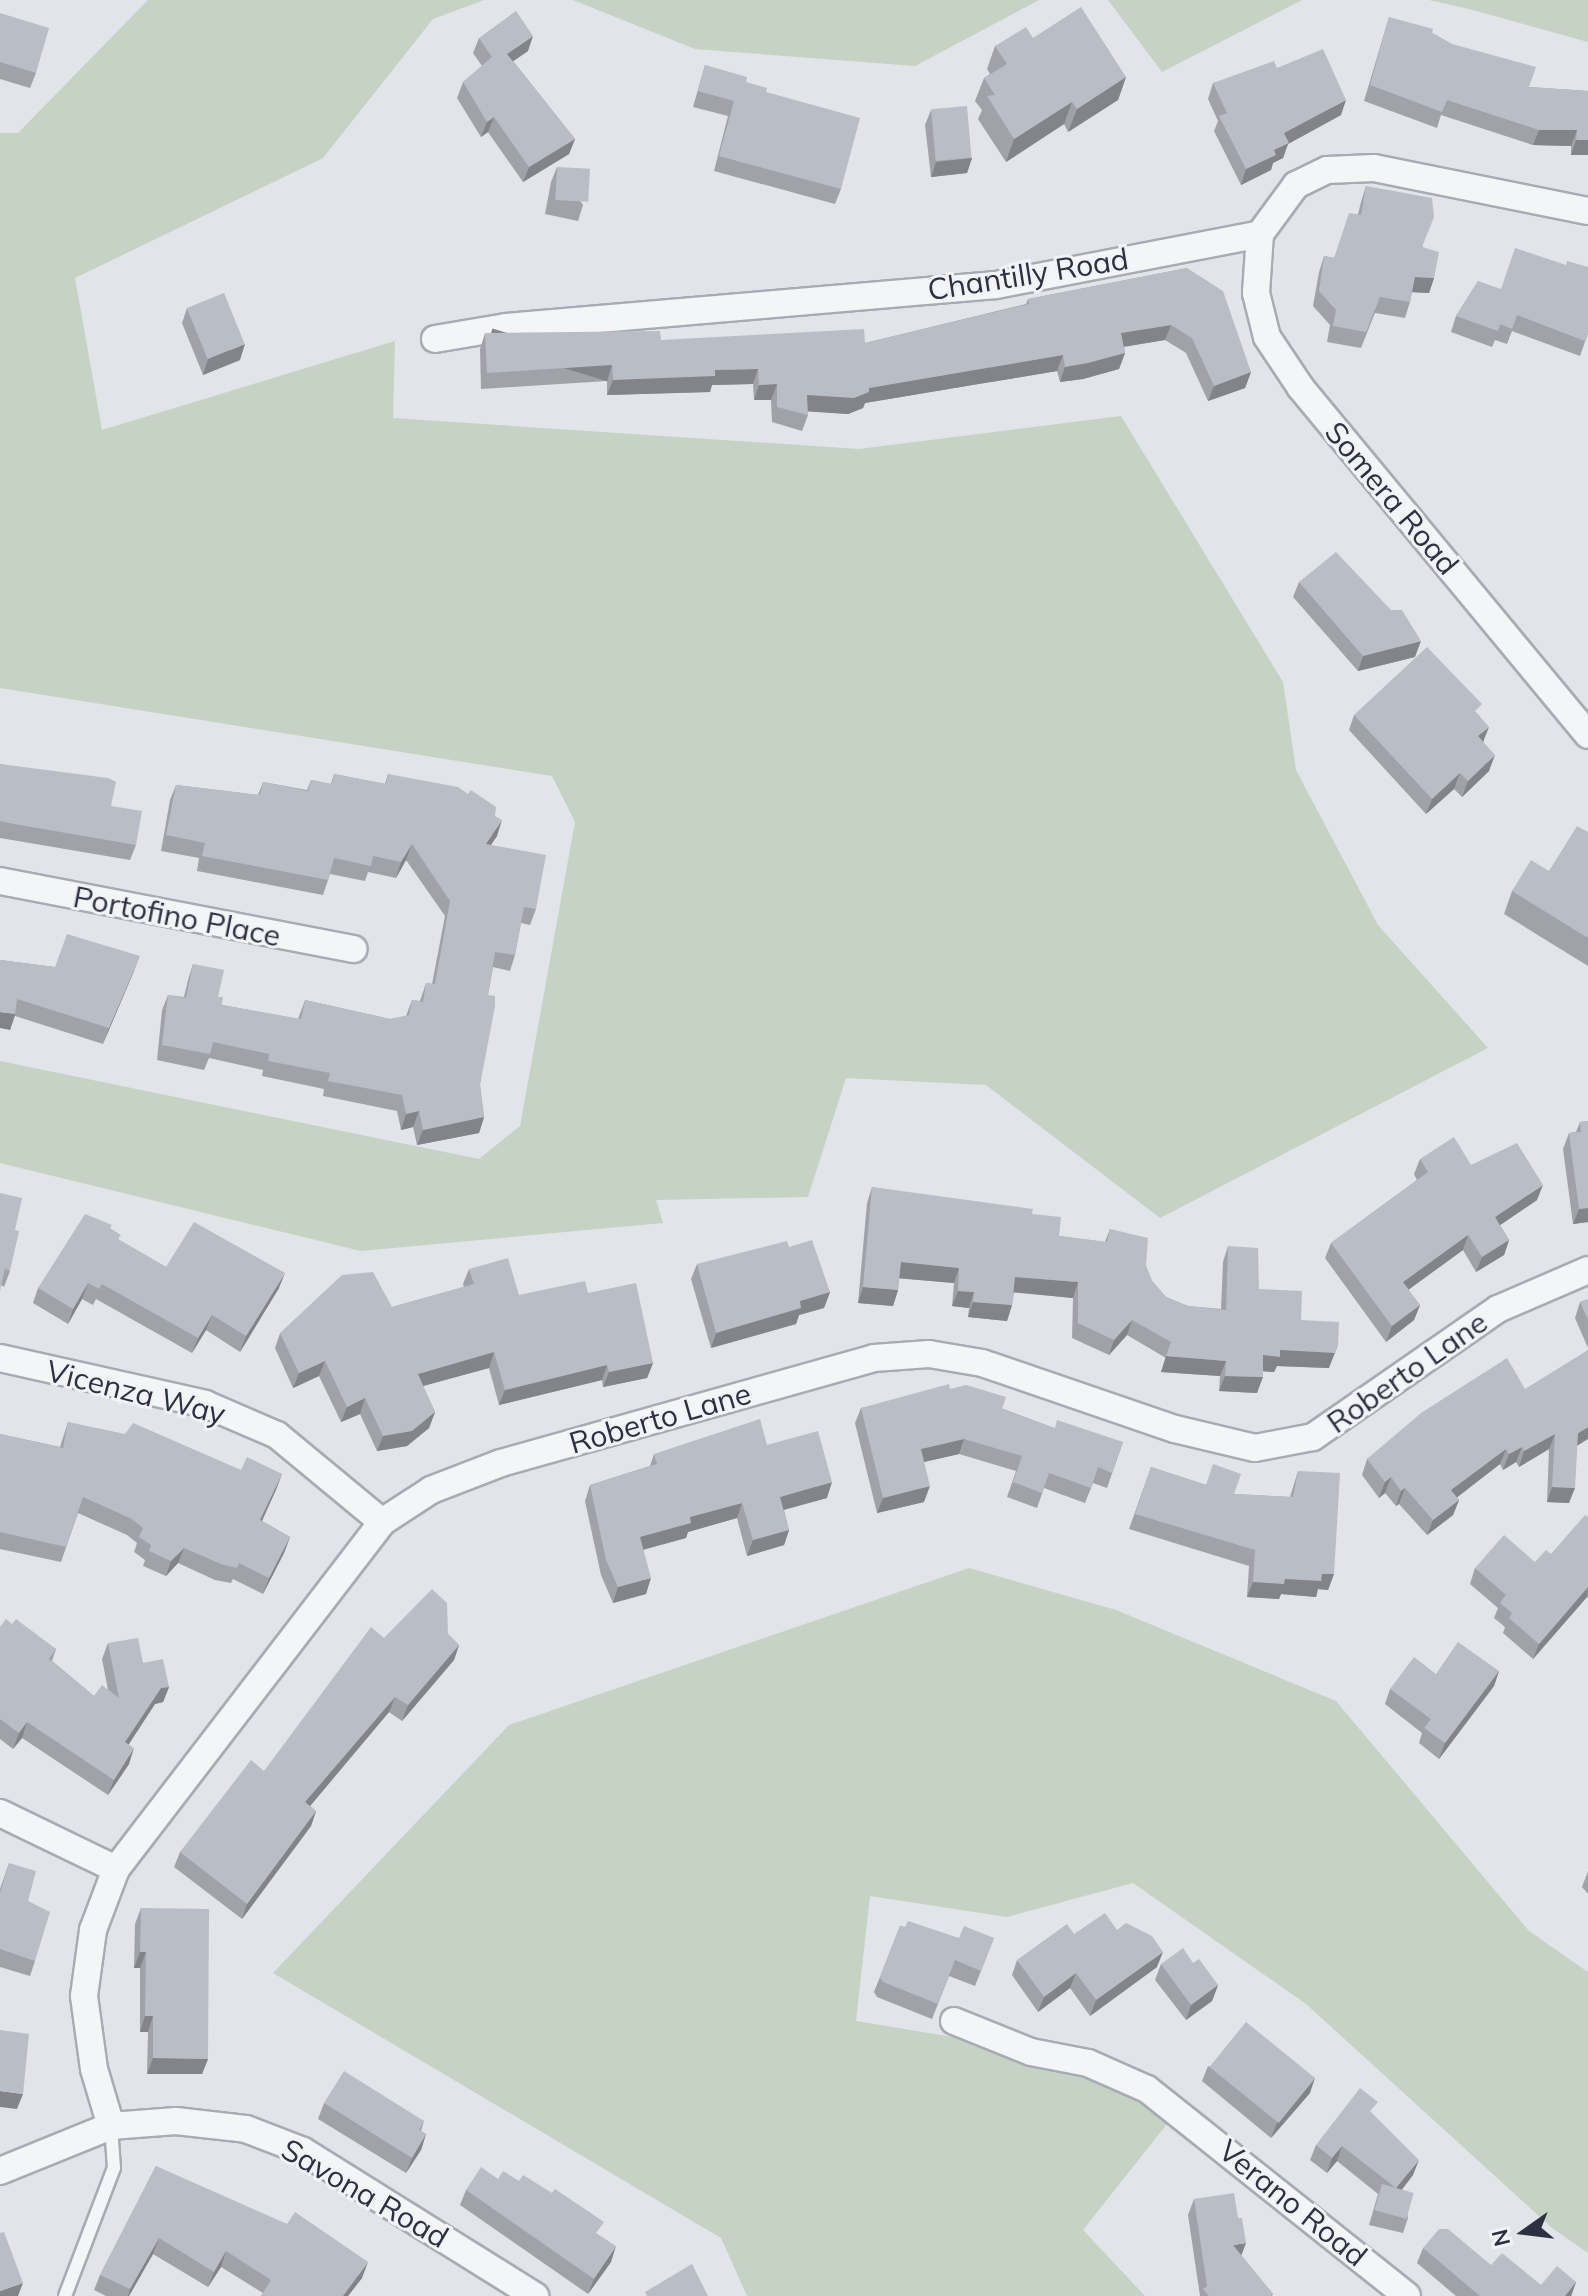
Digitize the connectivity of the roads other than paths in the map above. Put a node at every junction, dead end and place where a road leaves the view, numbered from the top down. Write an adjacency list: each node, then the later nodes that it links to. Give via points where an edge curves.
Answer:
1 (1588, 211): 2 (street, via 1374,168 1327,170 1296,185)
2 (1260, 234): 3 (street, Chantilly Road, via 996,285 506,327); 4 (street, Somera Road, via 1256,293 1267,337 1301,388)
3 (435, 339)
4 (1588, 735)
5 (0, 881): 6 (street, Portofino Place)
6 (354, 949)
7 (1588, 1270): 9 (street, Roberto Lane, via 1498,1309 1313,1437 1255,1448 1175,1429 982,1363 929,1354 874,1358 501,1463 431,1490)
8 (0, 1358): 9 (street, Vicenza Way, via 205,1404 277,1435 339,1481)
9 (382, 1522): 11 (street, Roberto Lane)
10 (0, 1813): 11 (street)
11 (116, 1869): 13 (street, Roberto Lane, via 93,1930 84,1996 94,2069)
12 (954, 2021): 17 (street, Verano Road, via 1031,2052 1088,2063 1147,2089)
13 (111, 2126): 14 (street, Savona Road); 15 (lane, via 114,2168); 16 (street, Savona Road, via 176,2121 246,2129 303,2151)
14 (0, 2171)
15 (65, 2296)
16 (535, 2296)
17 (1407, 2296)

